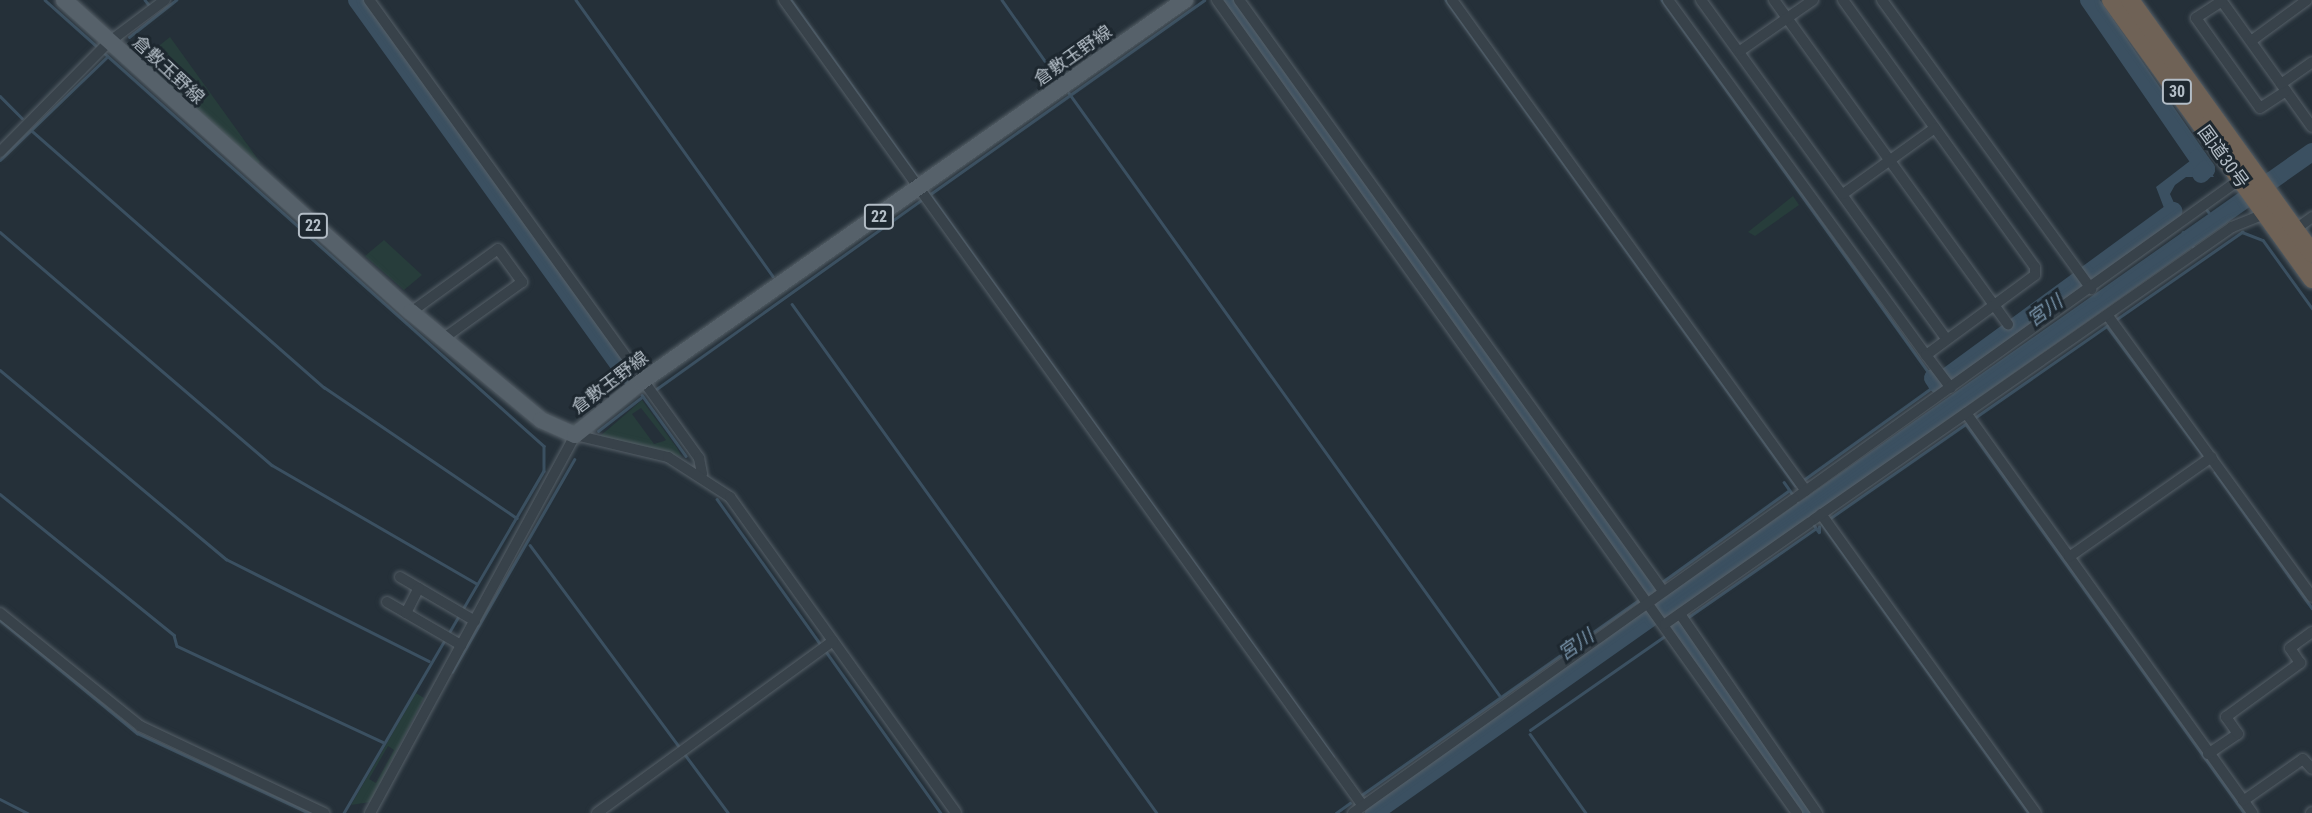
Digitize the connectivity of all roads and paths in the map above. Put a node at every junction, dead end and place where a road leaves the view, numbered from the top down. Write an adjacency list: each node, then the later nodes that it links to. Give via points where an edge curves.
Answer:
1 (64, 0): 22 (main road, 倉敷玉野線 / 22)
2 (165, 0): 19 (street)
3 (369, 0): 47 (street)
4 (784, 0): 31 (street)
5 (1185, 0): 31 (main road, 倉敷玉野線 / 22)
6 (1217, 0): 57 (street)
7 (1239, 0): 57 (street)
8 (1452, 0): 52 (street)
9 (1668, 0): 45 (street)
10 (1701, 0): 23 (street)
11 (1774, 0): 20 (street)
12 (1813, 0): 20 (street)
13 (1843, 0): 27 (street)
14 (1882, 0): 38 (street)
15 (2111, 0): 30 (highway, 国道30号 / 30)
16 (2130, 0): 30 (highway, 国道30号 / 30)
17 (2221, 0): 21 (street); 25 (street, via 2196,18 2260,108)
18 (2307, 0): 21 (street)
19 (153, 4): 22 (street)
20 (1787, 18): 23 (street); 29 (street)
21 (2251, 41): 25 (street)
22 (103, 49): 28 (street); 40 (main road, 倉敷玉野線 / 22)
23 (1740, 51): 32 (street)
24 (2312, 62): 25 (street)
25 (2284, 87): 26 (street)
26 (2312, 127)
27 (1935, 128): 29 (street); 39 (street, via 2035,267 2035,275)
28 (0, 152)
29 (1889, 160): 32 (street); 39 (street)
30 (2247, 177): 33 (highway, 国道30号 / 30); 38 (street)
31 (923, 194): 47 (main road, 倉敷玉野線 / 22); 70 (street)
32 (1843, 194): 44 (street)
33 (2269, 207): 35 (highway, 国道30号 / 30); 41 (street, via 2197,252)
34 (2312, 217): 35 (street)
35 (2289, 234): 36 (highway, 国道30号 / 30); 37 (highway, 国道30号 / 30)
36 (2312, 253)
37 (2312, 279)
38 (2086, 282): 46 (street)
39 (1993, 305): 42 (street); 44 (street)
40 (411, 312): 43 (main road, 倉敷玉野線 / 22); 43 (street, via 498,248 522,282)
41 (2111, 320): 48 (street); 50 (street)
42 (2008, 325)
43 (444, 338): 49 (main road, 倉敷玉野線 / 22, via 541,420)
44 (1946, 340): 45 (street)
45 (1926, 355): 46 (street)
46 (1946, 381): 52 (street)
47 (647, 389): 49 (main road, 倉敷玉野線 / 22); 51 (street, via 699,458)
48 (1969, 418): 53 (street); 54 (street)
49 (575, 435): 51 (street, via 668,457); 63 (street)
50 (2209, 459): 54 (street); 58 (street)
51 (702, 474): 66 (street, via 739,508)
52 (1799, 490): 57 (street)
53 (1819, 520): 62 (street); 78 (street)
54 (2069, 556): 67 (street)
55 (400, 577): 56 (street)
56 (419, 589): 61 (street); 63 (street)
57 (1653, 593): 62 (street); 70 (street)
58 (2312, 597)
59 (387, 602): 61 (street)
60 (0, 613): 71 (street, via 140,726)
61 (406, 613): 65 (street)
62 (1674, 620): 76 (street); 77 (street)
63 (475, 621): 65 (street)
64 (2312, 632): 67 (street, via 2290,648 2300,663 2227,717 2238,734)
65 (461, 645): 72 (street)
66 (827, 646): 73 (street); 74 (street)
67 (2208, 754): 69 (street)
68 (2312, 769): 69 (street, via 2303,759)
69 (2243, 801): 79 (street)
70 (1363, 806): 75 (street)
71 (324, 813)
72 (370, 813)
73 (597, 813)
74 (956, 813)
75 (1353, 813)
76 (1797, 813)
77 (1817, 813)
78 (2036, 813)
79 (2252, 813)

